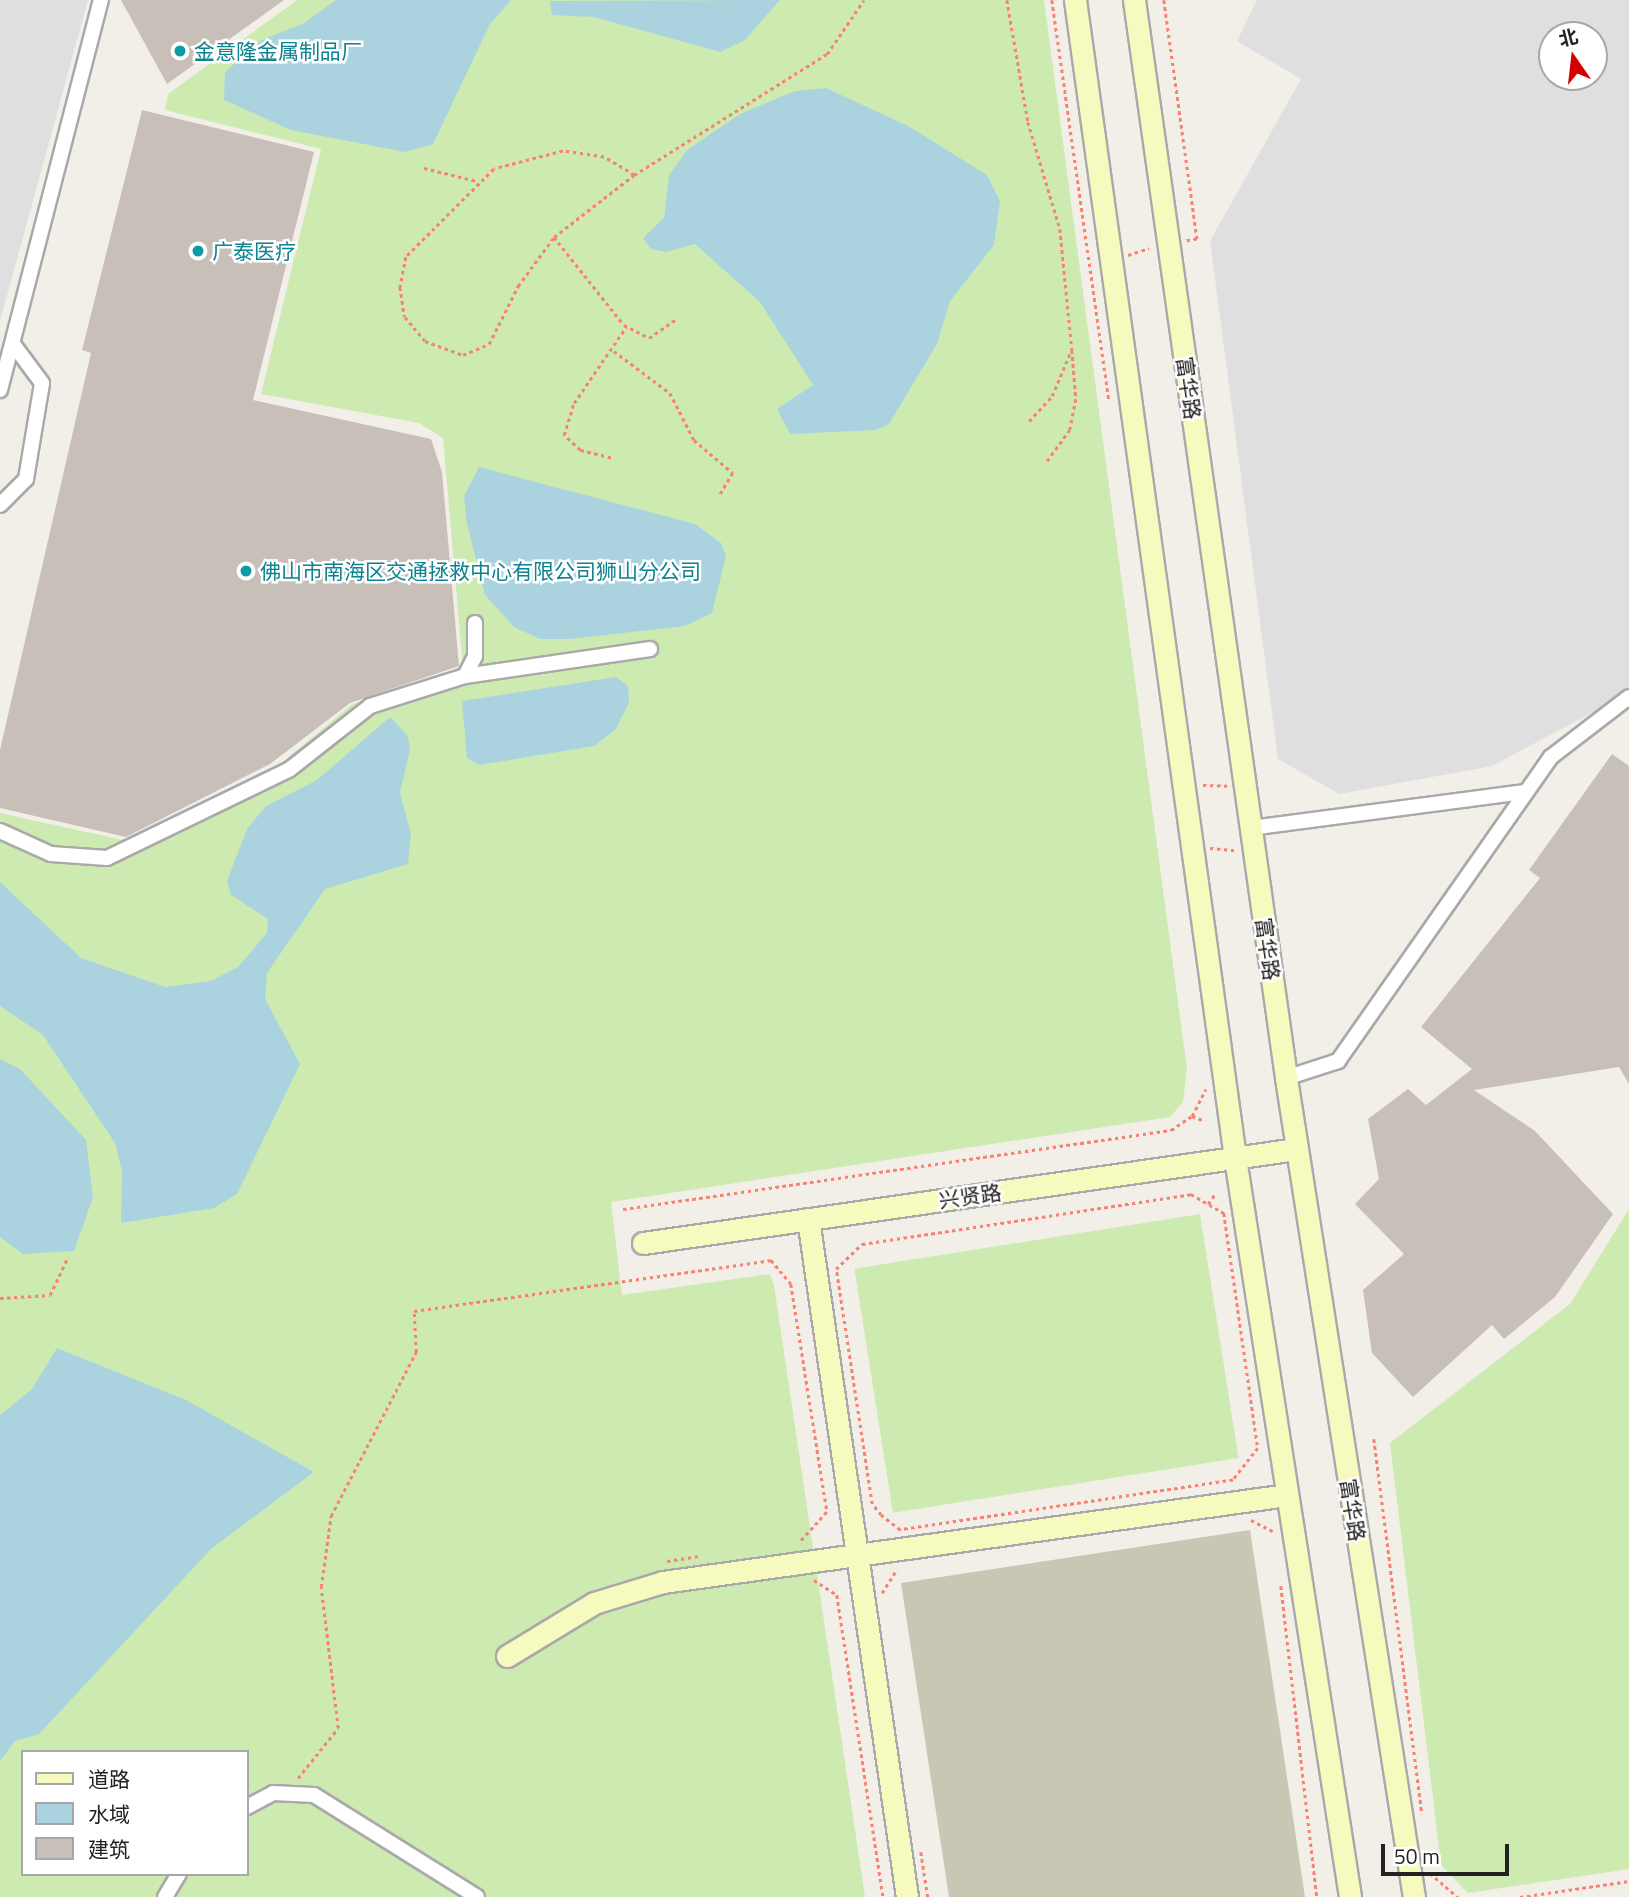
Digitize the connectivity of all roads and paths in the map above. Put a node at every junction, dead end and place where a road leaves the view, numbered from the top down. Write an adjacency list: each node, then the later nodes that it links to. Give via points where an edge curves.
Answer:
1 (101, 0): 17 (street)
2 (864, 0): 9 (path, via 827,54)
3 (1007, 0): 18 (path, via 1028,122 1060,229)
4 (1052, 0): 21 (path)
5 (1075, 0): 43 (street)
6 (1135, 0): 34 (street, 富华路)
7 (1164, 0): 12 (path, via 1197,239)
8 (424, 168): 10 (path)
9 (634, 175): 10 (path, via 604,157 563,151 494,169); 11 (path)
10 (477, 181): 11 (path, via 406,257 400,287 405,317 425,341 463,355 489,344 517,286)
11 (554, 237): 16 (path)
12 (1181, 242)
13 (1155, 246): 14 (path)
14 (1125, 256)
15 (678, 318): 16 (path, via 649,338)
16 (626, 327): 19 (path)
17 (13, 344): 20 (street); 26 (street, via 42,383 26,479)
18 (1072, 350): 22 (path, via 1052,396); 24 (path, via 1076,399 1070,430)
19 (614, 351): 23 (path, via 573,403 564,435 580,450); 25 (path, via 670,393 694,440 733,473)
20 (0, 390)
21 (1111, 410)
22 (1029, 421)
23 (611, 458)
24 (1047, 462)
25 (719, 496)
26 (0, 505)
27 (475, 623): 29 (street, via 475,656)
28 (650, 649): 29 (street)
29 (465, 676): 35 (street, via 370,706 290,769 107,858 51,854)
30 (1629, 697): 33 (street, via 1551,757)
31 (1203, 785): 32 (path)
32 (1235, 786)
33 (1527, 792): 34 (street); 38 (street, via 1338,1061)
34 (1251, 828): 38 (street, 富华路)
35 (0, 831)
36 (1210, 848): 37 (path)
37 (1243, 851)
38 (1286, 1078): 42 (street, 富华路)
39 (1208, 1086): 40 (path)
40 (1192, 1116): 41 (path); 46 (path, via 1171,1130)
41 (1205, 1121)
42 (1296, 1149): 43 (street, 兴贤路); 79 (street, 富华路)
43 (1235, 1158): 47 (street, 兴贤路); 52 (street)
44 (1215, 1194): 45 (path)
45 (1208, 1204): 45 (path, via 1191,1194 862,1244 836,1269 872,1504 881,1515 900,1530 1233,1480 1258,1448 1224,1213)
46 (623, 1209)
47 (808, 1219): 48 (street, 兴贤路); 56 (street)
48 (643, 1243)
49 (68, 1257): 50 (path, via 50,1295)
50 (0, 1298)
51 (1374, 1439): 66 (path)
52 (1287, 1495): 56 (street); 78 (street)
53 (1240, 1514): 55 (path, via 1273,1532)
54 (786, 1544): 64 (path, via 800,1543 827,1512 791,1284 771,1260 414,1311 416,1352 331,1516 321,1587 338,1728 304,1774)
55 (1275, 1544)
56 (858, 1554): 63 (street, via 663,1582 594,1603); 75 (street)
57 (708, 1555): 58 (path)
58 (656, 1564)
59 (899, 1566): 62 (path, via 882,1594)
60 (805, 1575): 74 (path, via 837,1595)
61 (1280, 1581): 77 (path)
62 (884, 1608)
63 (507, 1656)
64 (274, 1793): 65 (street); 73 (street, via 314,1795)
65 (248, 1806)
66 (1423, 1820)
67 (920, 1842): 76 (path)
68 (1428, 1860): 71 (path, via 1430,1874)
69 (178, 1876): 72 (street)
70 (1629, 1881): 82 (path)
71 (1452, 1892): 80 (path); 81 (path)
72 (165, 1897)
73 (477, 1897)
74 (883, 1897)
75 (907, 1897)
76 (928, 1897)
77 (1317, 1897)
78 (1350, 1897)
79 (1414, 1897)
80 (1449, 1897)
81 (1458, 1897)
82 (1520, 1897)

